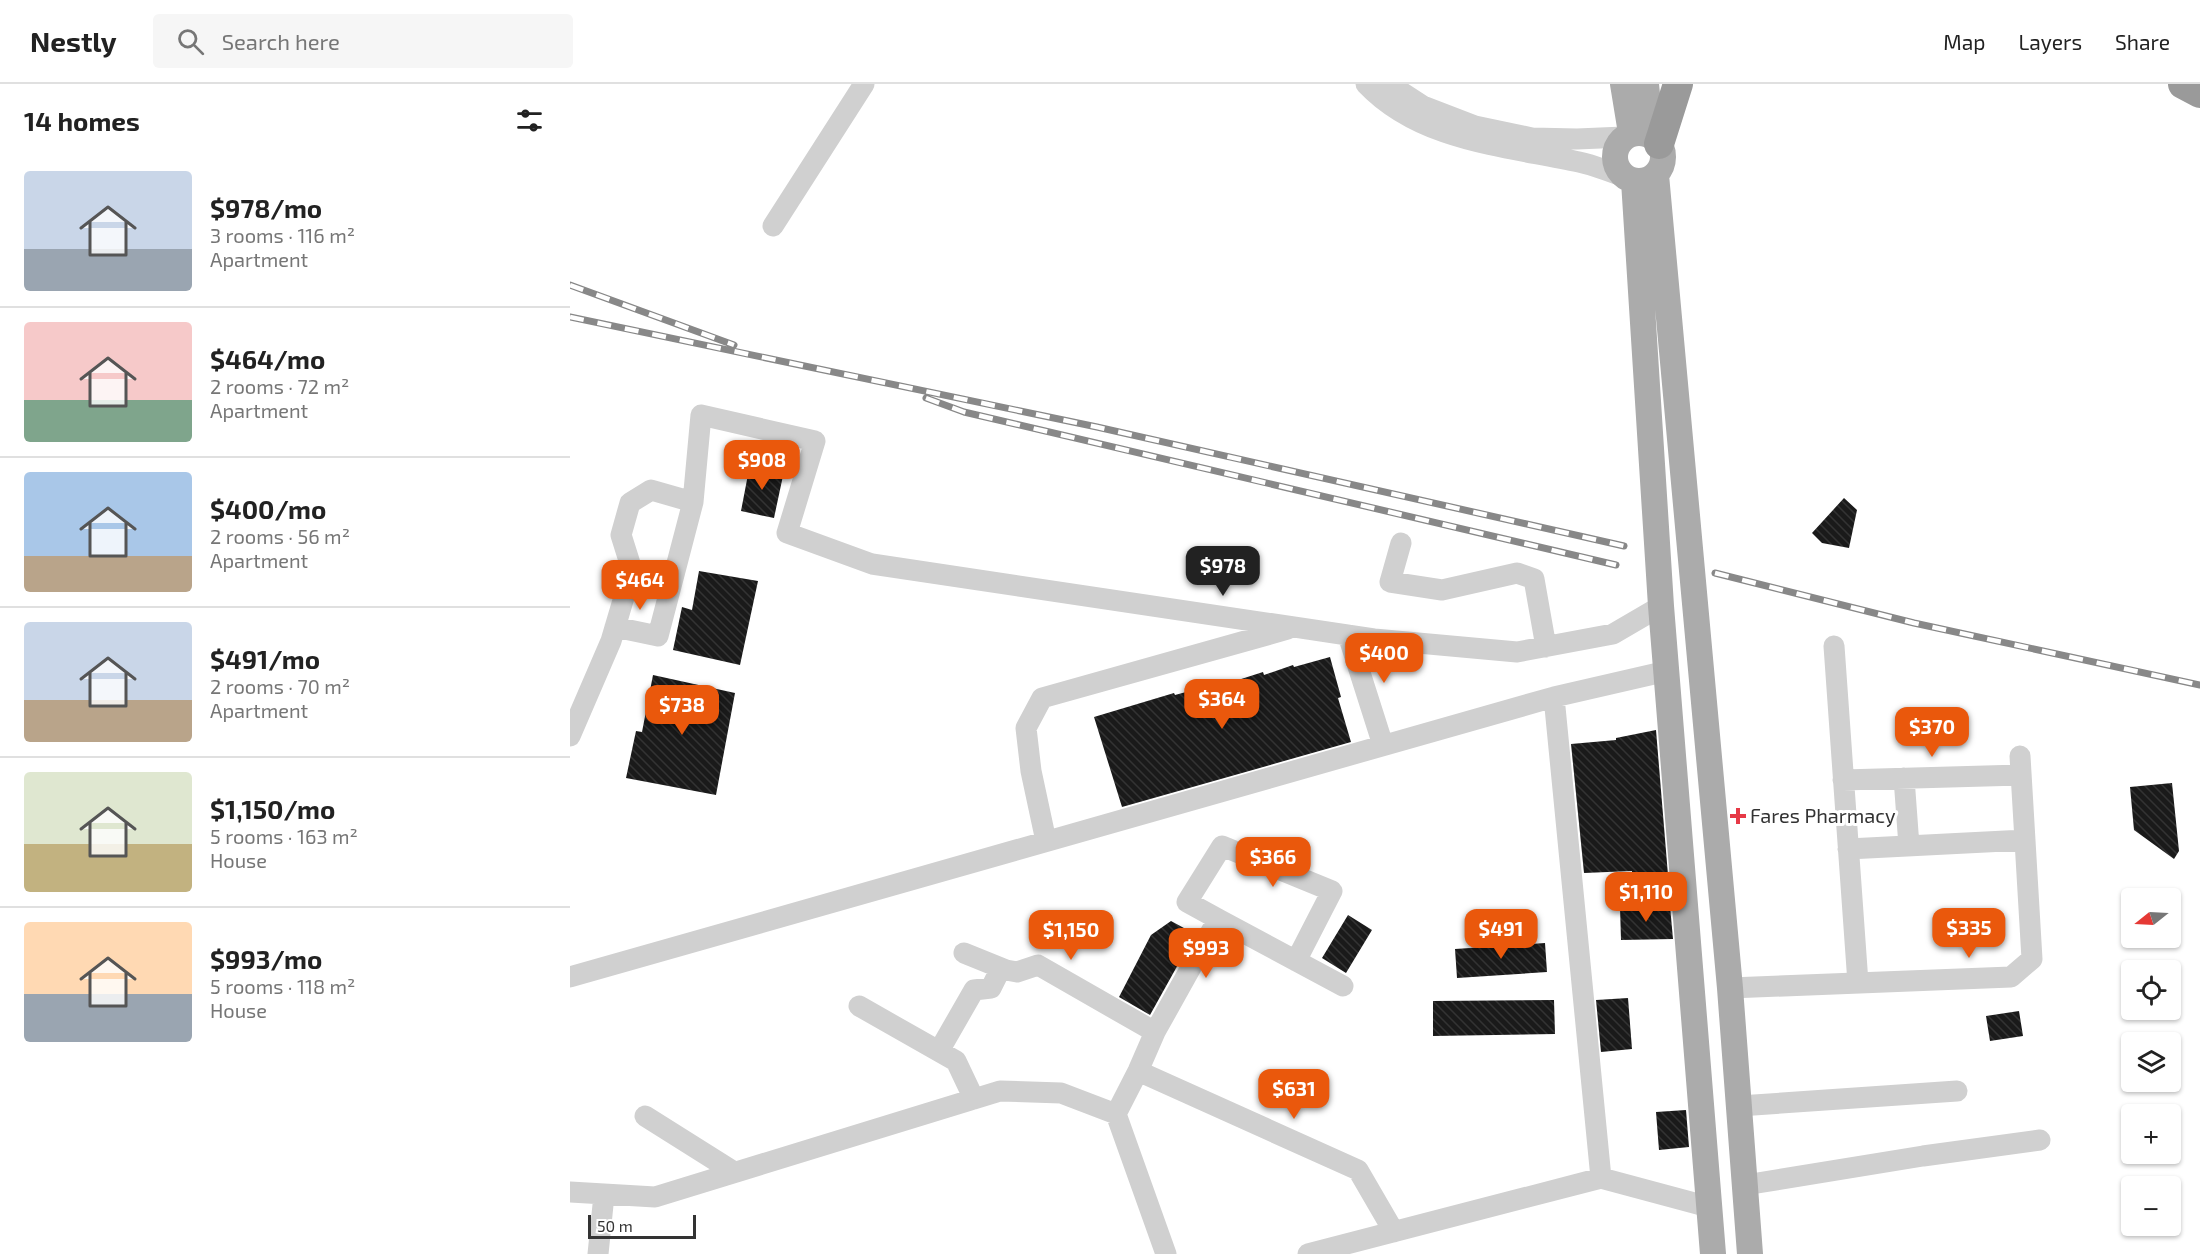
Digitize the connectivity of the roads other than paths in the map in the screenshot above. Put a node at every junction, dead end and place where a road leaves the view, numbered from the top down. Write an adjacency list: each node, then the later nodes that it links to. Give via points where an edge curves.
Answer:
1 (864, 84): 11 (street)
2 (1366, 84): 10 (street, via 1376,95 1416,120 1470,141 1581,162)
3 (1389, 84): 9 (street, via 1423,106 1475,126 1532,138)
4 (1623, 84): 9 (main road)
5 (1646, 84): 9 (main road)
6 (1678, 84): 9 (highway)
7 (2182, 84): 8 (highway)
8 (2200, 93)
9 (1641, 137): 10 (main road, via 1663,154 1662,165); 10 (main road, via 1618,144 1614,155 1616,167)
10 (1638, 178): 14 (main road); 37 (main road)
11 (773, 226)
12 (693, 502): 15 (street, via 658,636); 15 (street, via 651,490 630,504 621,535 632,570); 16 (street, via 701,415 815,441 787,533 872,564)
13 (1401, 543): 19 (street, via 1390,582 1442,590 1517,573 1534,579)
14 (1661, 606): 19 (street, via 1613,634); 20 (main road)
15 (615, 627): 22 (street)
16 (1294, 627): 17 (street); 27 (street, via 1042,698 1026,728)
17 (1348, 635): 19 (street, via 1517,652); 23 (street)
18 (1834, 646): 25 (street)
19 (1546, 647)
20 (1667, 670): 21 (street); 53 (main road)
21 (1554, 697): 23 (street); 49 (street)
22 (570, 736)
23 (1383, 745): 27 (street)
24 (1904, 778): 25 (street); 26 (street, via 2021,765); 28 (street)
25 (1844, 780): 29 (street)
26 (2025, 840): 28 (street); 35 (street, via 2032,959 2011,977)
27 (1046, 841): 34 (street)
28 (1910, 846): 29 (street)
29 (1848, 849): 35 (street)
30 (1218, 920): 32 (street); 32 (street, via 1187,902 1222,846 1332,891); 39 (street)
31 (964, 953): 33 (street)
32 (1296, 961): 36 (street)
33 (1001, 968): 39 (street, via 1017,972 1038,965); 40 (street, via 991,988 974,990)
34 (570, 976)
35 (1858, 983): 37 (street)
36 (1343, 986)
37 (1730, 988): 44 (main road)
38 (859, 1006): 40 (street)
39 (1155, 1032): 41 (street)
40 (939, 1051): 43 (street, via 956,1061)
41 (1138, 1071): 45 (street); 54 (street, via 1358,1170)
42 (1957, 1091): 44 (street)
43 (974, 1099): 45 (street, via 1000,1091 1061,1093); 48 (street)
44 (1739, 1106): 50 (main road)
45 (1116, 1114): 56 (street)
46 (645, 1116): 48 (street)
47 (2040, 1140): 50 (street)
48 (734, 1172): 52 (street, via 655,1197)
49 (1601, 1178): 53 (street); 54 (street)
50 (1745, 1185): 59 (main road)
51 (570, 1192): 52 (street)
52 (604, 1195): 55 (street)
53 (1709, 1207): 58 (main road)
54 (1394, 1232): 57 (street)
55 (598, 1254)
56 (1166, 1254)
57 (1308, 1254)
58 (1713, 1254)
59 (1750, 1254)

